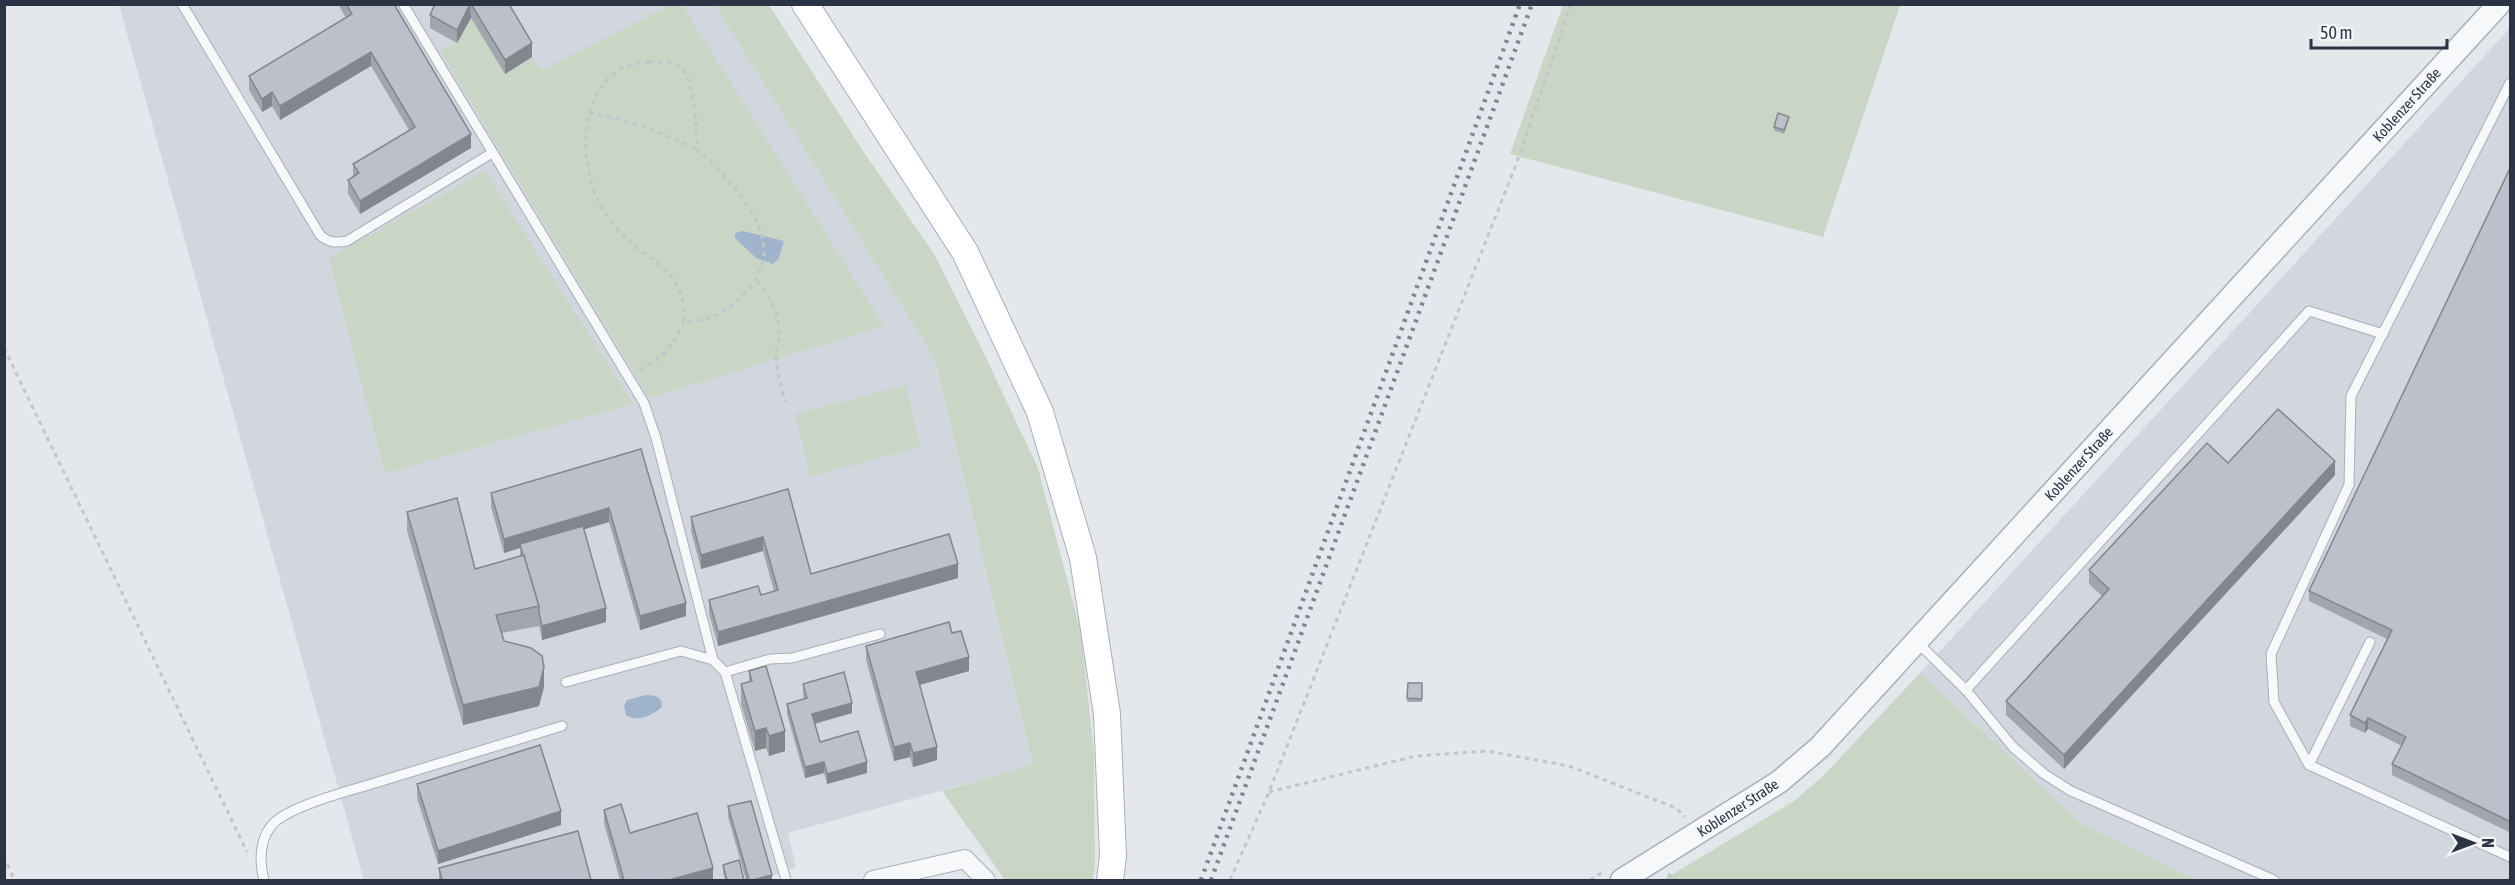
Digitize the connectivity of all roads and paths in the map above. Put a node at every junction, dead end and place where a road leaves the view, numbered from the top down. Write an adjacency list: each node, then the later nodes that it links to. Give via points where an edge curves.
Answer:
1 (182, 4): 9 (lane, via 327,241 347,241)
2 (403, 4): 9 (lane)
3 (805, 4): 36 (main road, via 965,252 1040,412 1083,558 1107,714 1113,856)
4 (1571, 4): 25 (path, via 1517,162)
5 (2499, 4): 17 (street, Koblenzer Straße)
6 (2511, 83): 12 (lane)
7 (589, 112): 8 (path, via 654,129); 8 (path, via 597,93 618,70 649,62 676,64 690,85); 11 (path, via 586,156 600,205 632,244 669,272 681,294)
8 (697, 150): 10 (path, via 732,183 759,225 763,246)
9 (492, 153): 14 (lane)
10 (757, 280): 11 (path, via 726,312); 15 (path, via 773,300 779,321 777,374)
11 (684, 322): 14 (path, via 670,350 657,362)
12 (2383, 334): 22 (lane, via 2309,311); 24 (lane, via 2351,396 2349,485 2271,654 2274,702)
13 (4, 348): 29 (path)
14 (628, 377): 19 (lane, via 644,403 656,438)
15 (785, 402)
16 (880, 634): 20 (lane)
17 (1917, 642): 22 (lane); 30 (street, Koblenzer Straße, via 1820,747 1779,782)
18 (2370, 642): 24 (lane)
19 (713, 660): 20 (lane); 21 (lane, via 681,651)
20 (725, 672): 33 (lane)
21 (566, 682)
22 (1966, 690): 39 (lane, via 2013,747 2044,774)
23 (562, 726): 32 (lane, via 290,812 274,822 263,840)
24 (2309, 765): 28 (lane)
25 (1269, 792): 26 (path, via 1416,756 1487,751 1569,766 1676,808); 37 (path)
26 (1689, 820)
27 (4, 856): 31 (path)
28 (2511, 857)
29 (250, 859)
30 (1615, 875): 38 (path)
31 (14, 880)
32 (264, 880)
33 (786, 880)
34 (873, 880): 35 (street, via 965,859)
35 (986, 880)
36 (1110, 880)
37 (1230, 880)
38 (1590, 880)
39 (2274, 880)

